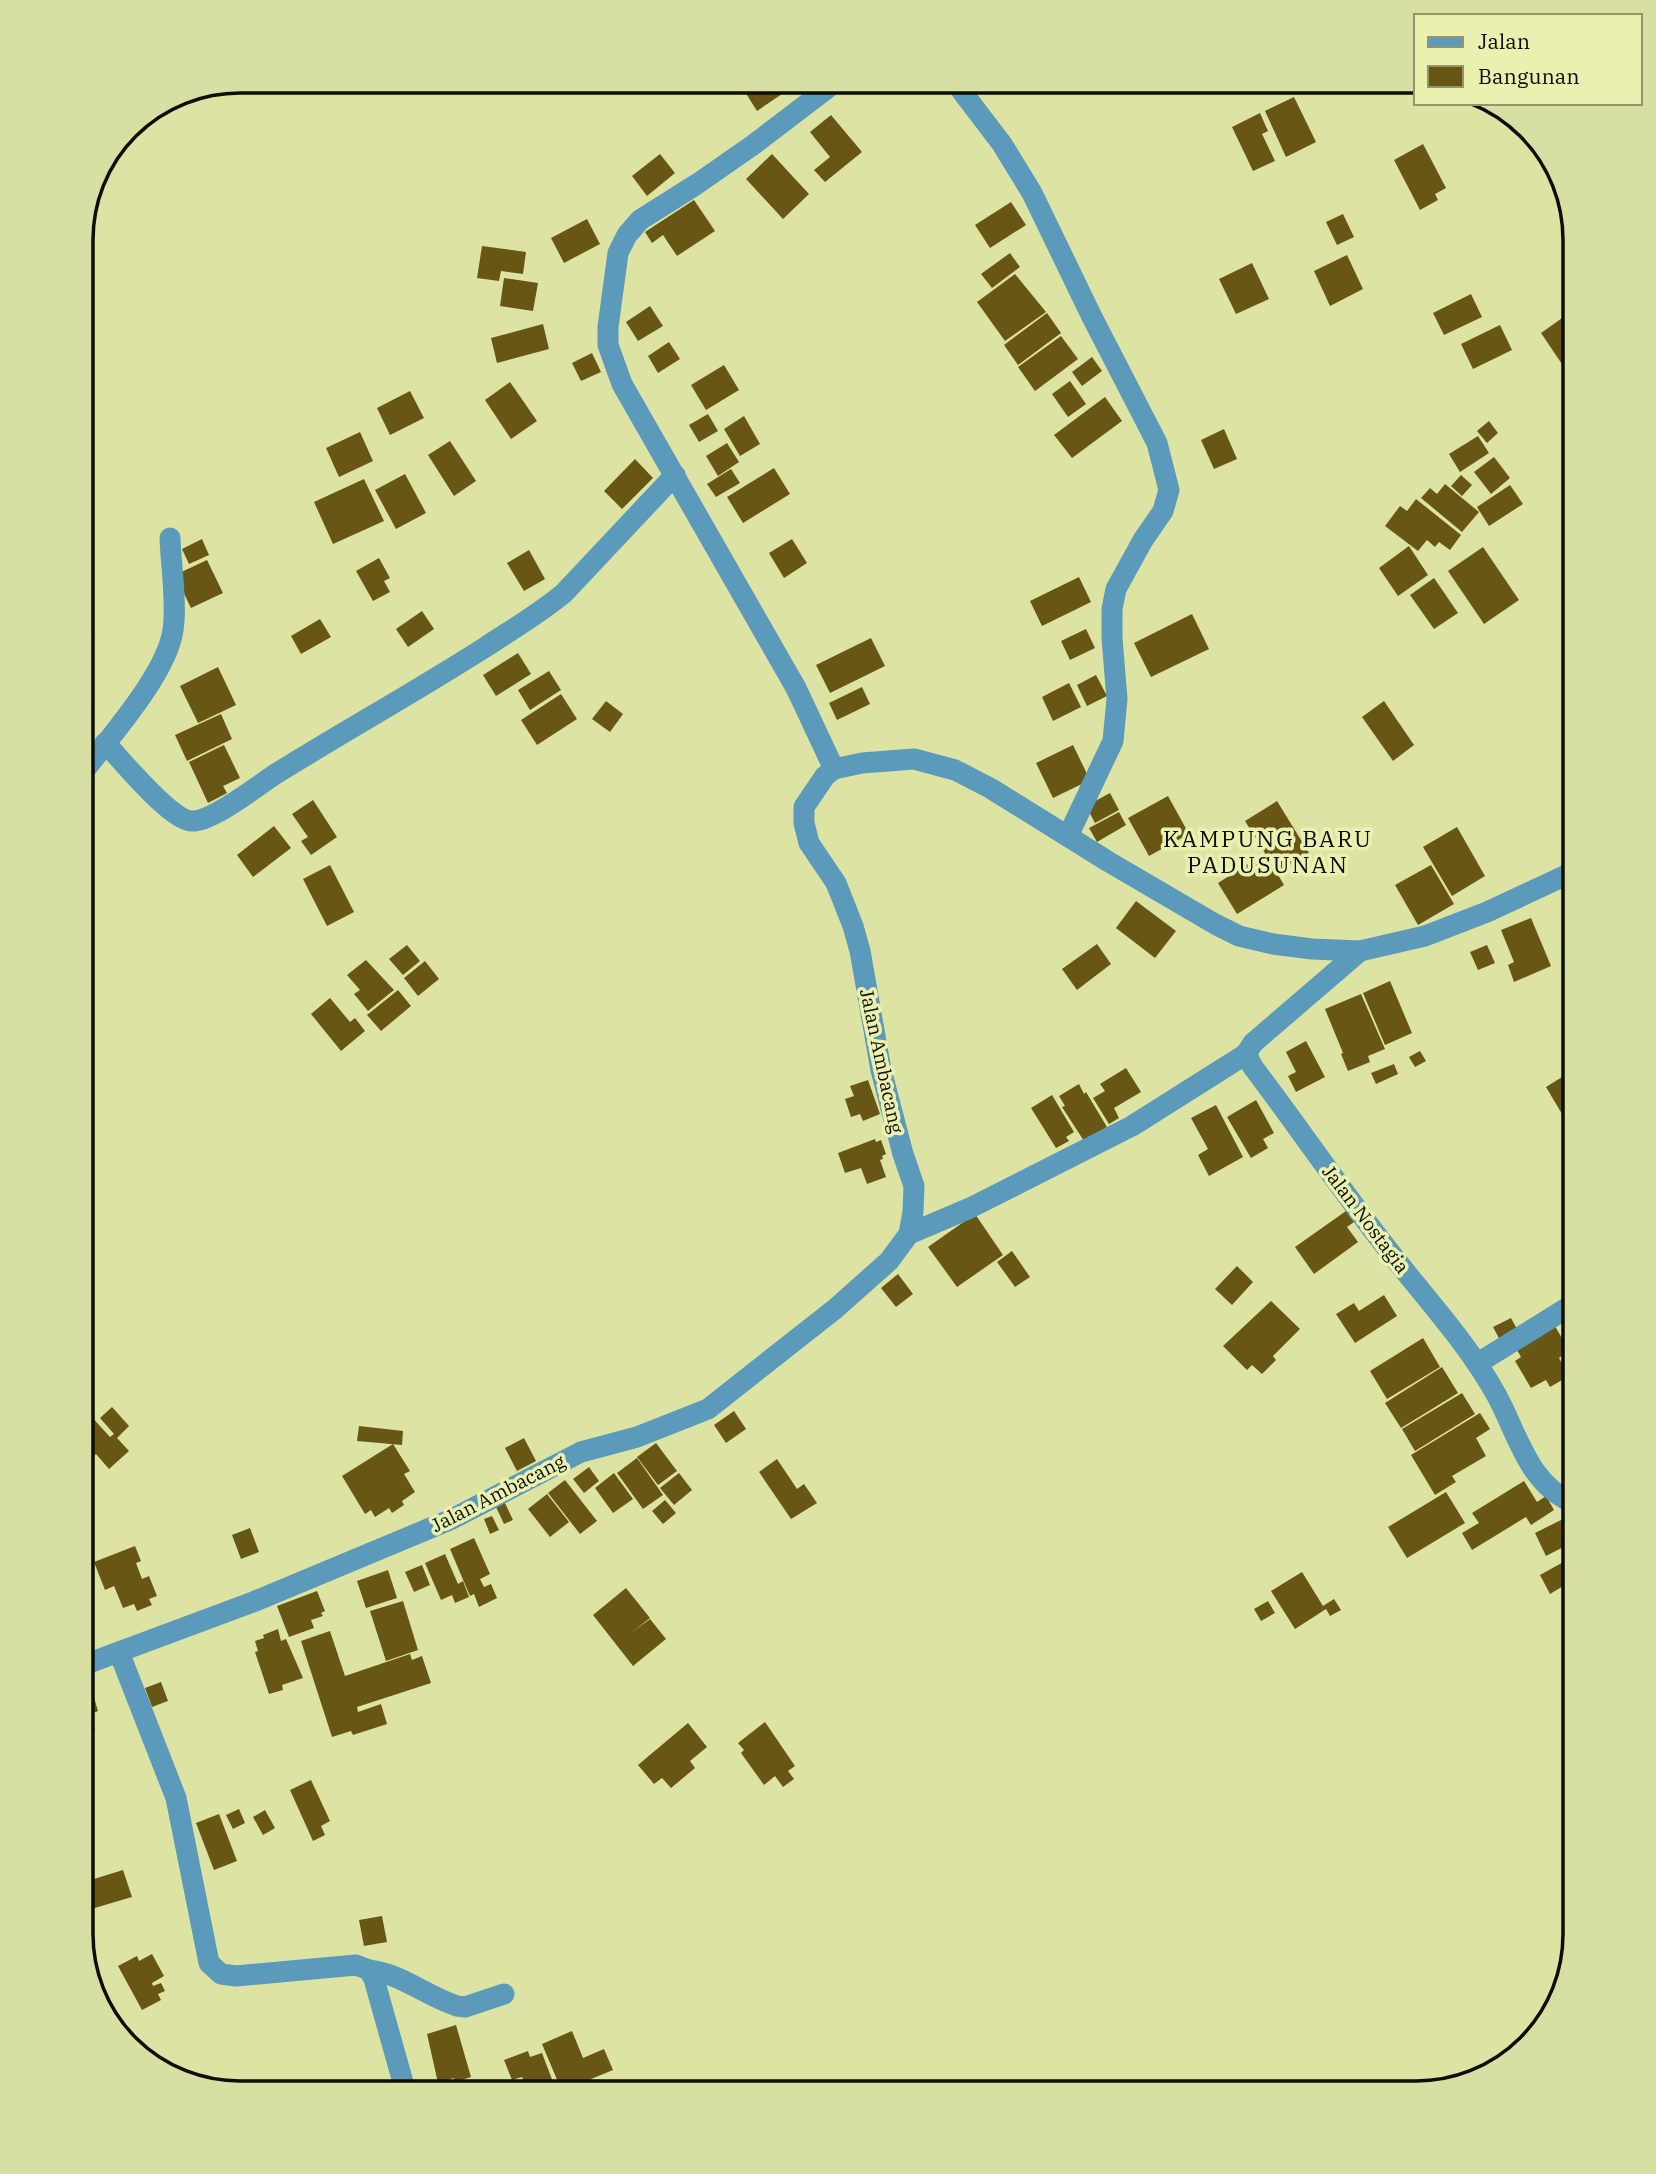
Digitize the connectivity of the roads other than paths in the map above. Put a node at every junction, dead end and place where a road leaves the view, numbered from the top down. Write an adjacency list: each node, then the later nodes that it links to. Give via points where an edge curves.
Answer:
1 (821, 93): 3 (street, via 698,184 640,220 618,253 608,345 622,384)
2 (963, 93): 8 (street, via 1032,193 1157,443 1169,490 1163,511 1116,589 1112,609 1117,699 1113,741)
3 (675, 475): 5 (street, via 545,608 229,806 195,822 171,812); 7 (street, via 796,688)
4 (170, 538): 5 (street, via 174,628 170,645 151,683)
5 (105, 743): 6 (street)
6 (93, 759)
7 (834, 769): 8 (street, via 893,759 933,763 990,788); 12 (street, Jalan Ambacang, via 804,807 804,823 809,843 836,883 860,951 881,1070 914,1185)
8 (1068, 836): 10 (street, via 1238,936 1312,949)
9 (1563, 877): 10 (street, via 1425,936)
10 (1360, 951): 11 (street)
11 (1246, 1054): 12 (street, via 1132,1126); 14 (street, Jalan Nostagia, via 1373,1230)
12 (909, 1234): 16 (street, Jalan Ambacang, via 889,1261 835,1309 708,1409 637,1437 581,1452 452,1519)
13 (1563, 1311): 14 (street)
14 (1478, 1363): 15 (street, Jalan Nostagia, via 1535,1474)
15 (1563, 1498)
16 (119, 1652): 17 (street, Jalan Ambacang); 18 (street, via 176,1798 209,1963 221,1974 236,1976 356,1965)
17 (93, 1661)
18 (369, 1970): 19 (street, via 399,1977 457,2006); 20 (street)
19 (504, 1994)
20 (402, 2081)

